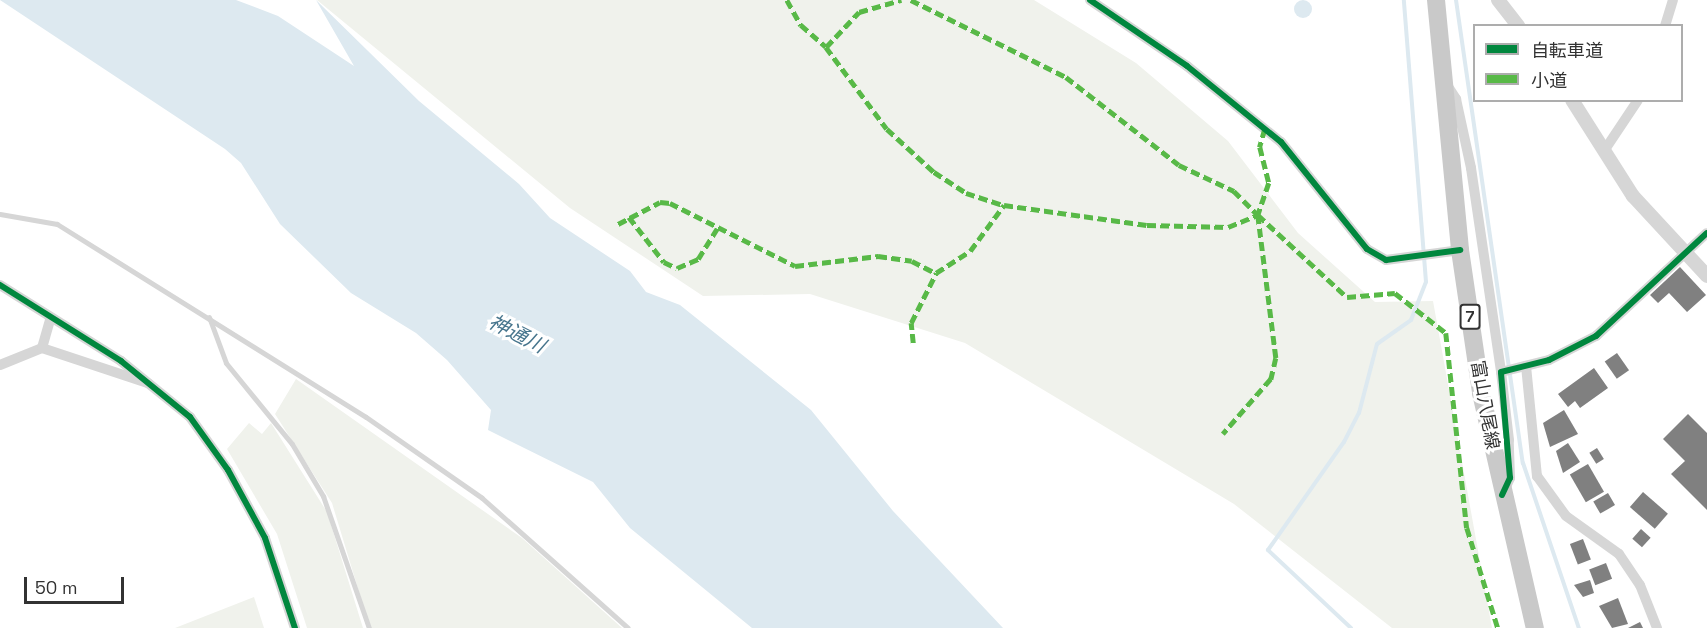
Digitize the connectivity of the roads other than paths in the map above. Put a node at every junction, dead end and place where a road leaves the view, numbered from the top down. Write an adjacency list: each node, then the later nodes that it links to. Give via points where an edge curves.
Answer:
1 (1090, 0): 13 (street, via 1187,66 1281,142 1367,249 1386,260)
2 (1436, 0): 7 (main road, 富山八尾線 / 7)
3 (1498, 0): 5 (street)
4 (1673, 0): 6 (street)
5 (1516, 24)
6 (1666, 24)
7 (1444, 80): 13 (main road, 富山八尾線 / 7); 21 (street, via 1456,99)
8 (1573, 102): 10 (street)
9 (1637, 102): 10 (street)
10 (1604, 152): 14 (street, via 1633,196)
11 (0, 214): 18 (lane, via 57,224)
12 (1707, 233): 14 (street)
13 (1460, 250): 23 (main road, 富山八尾線 / 7)
14 (1686, 254): 15 (street); 21 (street, via 1596,336)
15 (1707, 276)
16 (0, 285): 17 (street)
17 (51, 317): 19 (street); 22 (street)
18 (209, 317): 25 (lane, via 226,363 292,444 323,496); 26 (lane, via 482,498)
19 (42, 348): 20 (street); 22 (street)
20 (0, 365)
21 (1513, 369): 23 (street, via 1510,478); 28 (street, via 1537,476 1566,516 1619,554 1640,585)
22 (148, 383): 24 (street, via 190,417 228,470 265,538)
23 (1502, 495): 27 (main road, 富山八尾線 / 7)
24 (294, 628)
25 (369, 628)
26 (628, 628)
27 (1535, 628)
28 (1657, 628)

